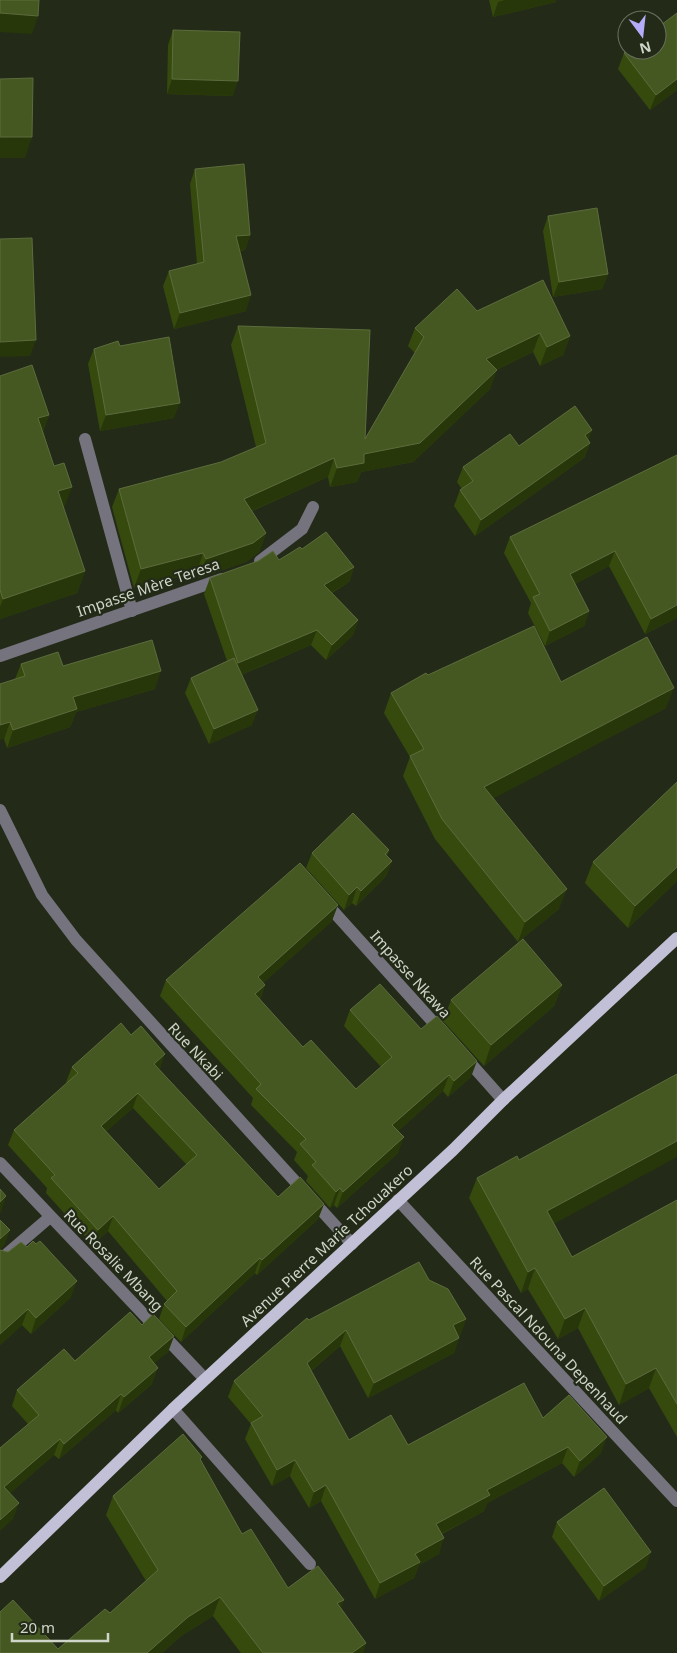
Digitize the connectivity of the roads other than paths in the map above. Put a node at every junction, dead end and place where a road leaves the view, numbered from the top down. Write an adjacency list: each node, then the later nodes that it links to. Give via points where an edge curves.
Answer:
1 (86, 439): 5 (street)
2 (313, 507): 3 (street, via 302,529)
3 (250, 569)
4 (231, 575): 5 (street, Impasse Mère Teresa)
5 (132, 611): 6 (street, Impasse Mère Teresa)
6 (0, 656)
7 (0, 810): 14 (street, Rue Nkabi, via 42,896 76,940)
8 (316, 892): 10 (street, Impasse Nkawa)
9 (677, 938): 10 (main road, Avenue Pierre Marie Tchouakero)
10 (503, 1100): 12 (main road, Avenue Pierre Marie Tchouakero)
11 (0, 1163): 13 (street, Rue Rosalie Mbang)
12 (398, 1200): 14 (main road, Avenue Pierre Marie Tchouakero); 18 (street, Rue Pascal Ndouna Depenhaud)
13 (50, 1218): 15 (street); 16 (street, Rue Rosalie Mbang)
14 (352, 1244): 16 (main road, Avenue Pierre Marie Tchouakero)
15 (0, 1260)
16 (205, 1379): 17 (main road, Avenue Pierre Marie Tchouakero)
17 (173, 1409): 19 (street); 20 (main road, Avenue Pierre Marie Tchouakero)
18 (677, 1502)
19 (310, 1564)
20 (0, 1577)

